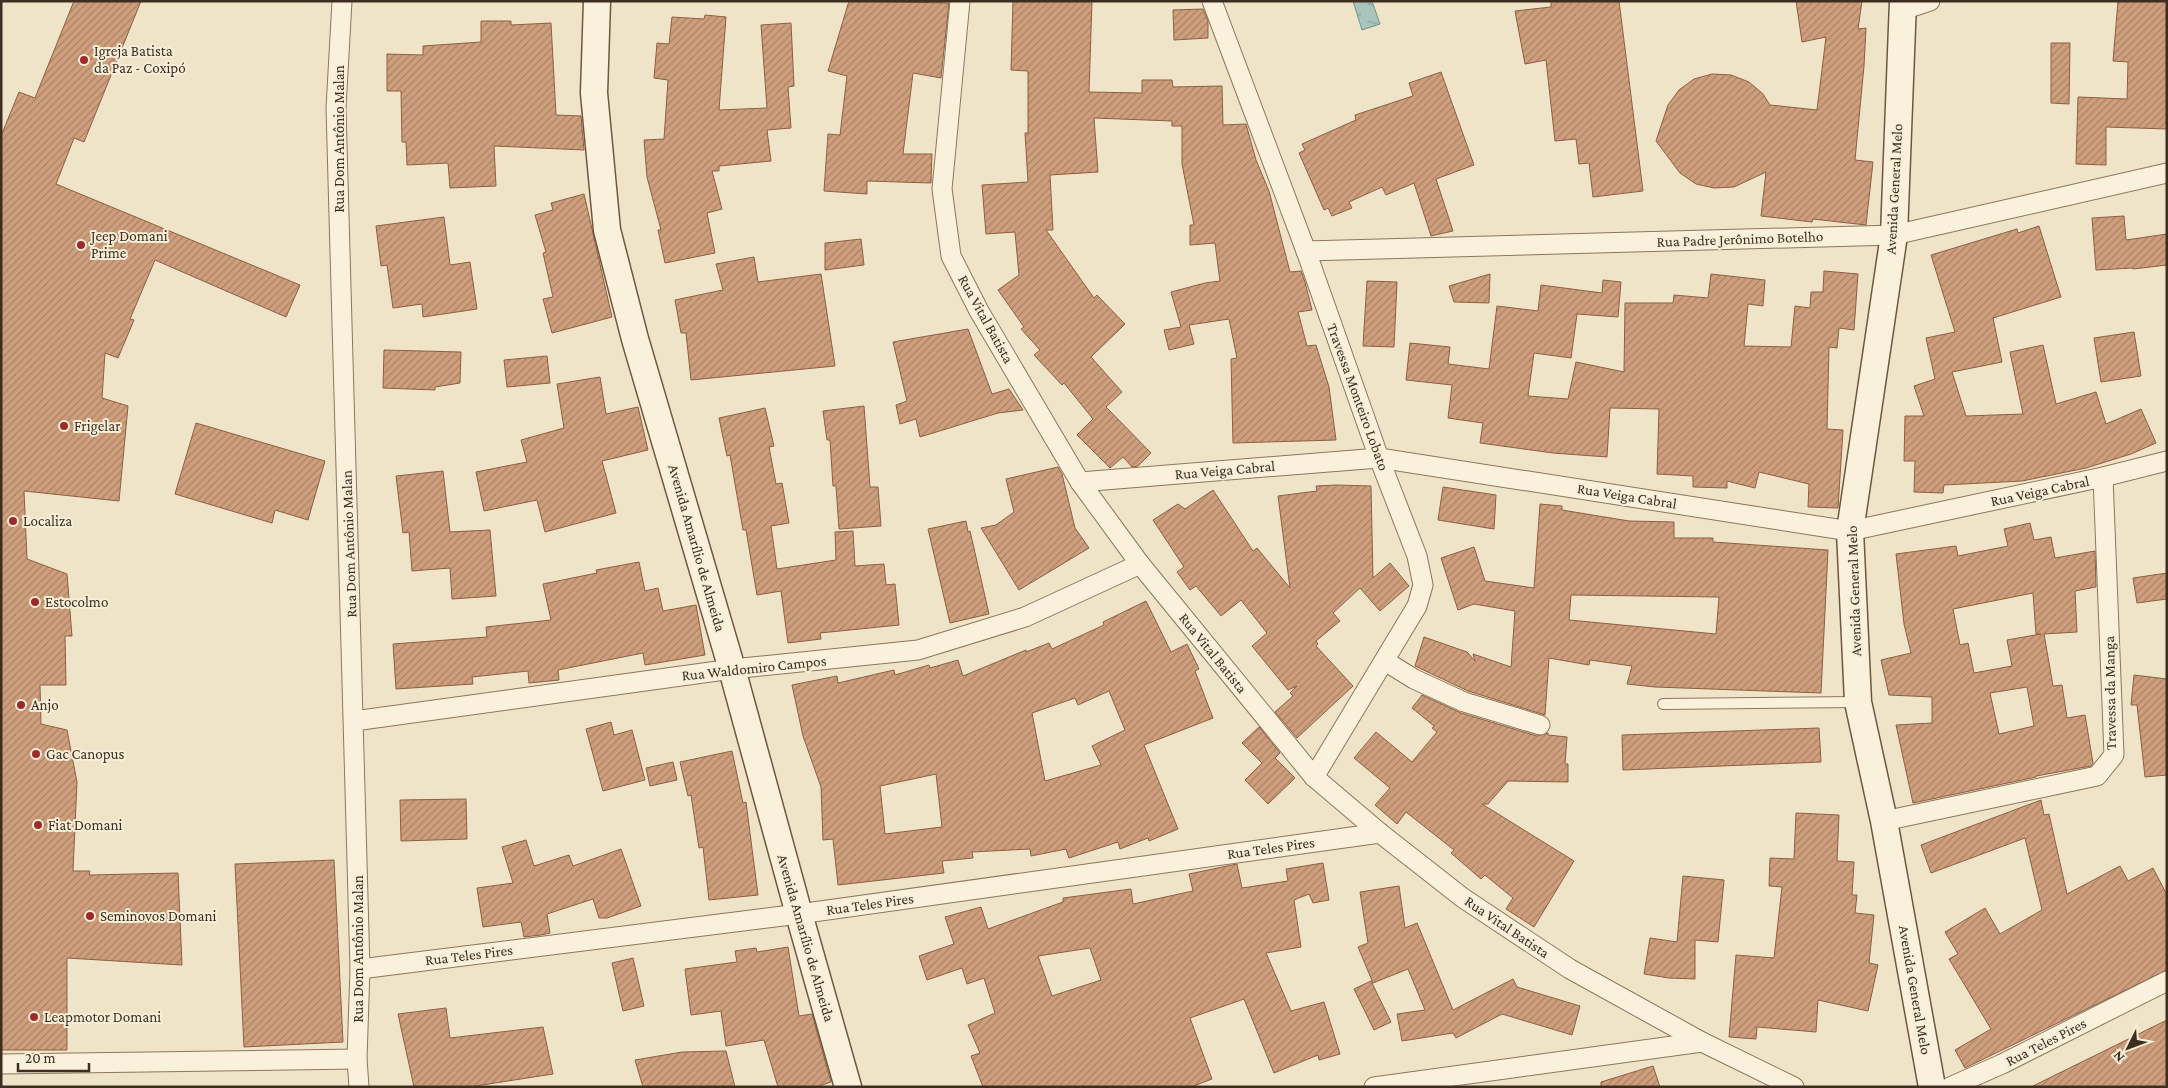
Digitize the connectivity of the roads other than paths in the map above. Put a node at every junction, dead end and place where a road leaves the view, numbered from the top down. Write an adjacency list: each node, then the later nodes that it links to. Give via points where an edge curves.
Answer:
1 (342, 1): 20 (street, Rua Dom Antônio Malan, via 336,108)
2 (597, 1): 17 (street, Avenida Amarílio de Almeida, via 594,93 607,230 635,339)
3 (960, 1): 13 (street, Rua Vital Batista, via 942,189 951,256 979,311)
4 (1212, 1): 9 (street, Travessa Monteiro Lobato)
5 (1930, 1): 6 (street)
6 (1903, 6): 8 (street, Avenida General Melo)
7 (2167, 173): 8 (street, Rua Padre Jerônimo Botelho)
8 (1894, 235): 9 (street, Rua Padre Jerônimo Botelho); 14 (street, Avenida General Melo)
9 (1306, 251): 10 (street, Travessa Monteiro Lobato)
10 (1379, 458): 13 (street, Rua Veiga Cabral); 14 (street, Rua Veiga Cabral); 16 (street, Travessa Monteiro Lobato, via 1417,556 1423,585 1417,606)
11 (2167, 460): 12 (street, Rua Veiga Cabral)
12 (2103, 477): 14 (street, Rua Veiga Cabral); 23 (street, Travessa da Manga, via 2114,755 2098,776)
13 (1080, 482): 15 (street, Rua Vital Batista)
14 (1850, 531): 18 (street, Avenida General Melo)
15 (1140, 564): 17 (street, Rua Waldomiro Campos, via 1024,617 918,650); 22 (street, Rua Vital Batista)
16 (1385, 661): 21 (street, via 1414,679 1464,702); 22 (street, Travessa Monteiro Lobato)
17 (732, 668): 20 (street, Rua Waldomiro Campos); 25 (street, Avenida Amarílio de Almeida)
18 (1858, 702): 19 (lane); 23 (street, Avenida General Melo)
19 (1663, 704)
20 (354, 720): 26 (street, Rua Dom Antônio Malan)
21 (1540, 725)
22 (1314, 777): 24 (street, Rua Vital Batista)
23 (1884, 821): 35 (street, Avenida General Melo)
24 (1380, 833): 25 (street, Rua Teles Pires); 28 (street, Rua Vital Batista, via 1463,898 1570,969)
25 (799, 914): 26 (street, Rua Teles Pires); 32 (street, Avenida Amarílio de Almeida)
26 (360, 969): 29 (street, Rua Dom Antônio Malan)
27 (2167, 982): 36 (street, Rua Teles Pires)
28 (1702, 1042): 33 (street); 34 (street, Rua Vital Batista)
29 (357, 1059): 30 (street); 31 (street, Rua Dom Antônio Malan)
30 (1, 1064)
31 (359, 1087)
32 (848, 1087)
33 (1374, 1087)
34 (1794, 1087)
35 (1932, 1087)
36 (1950, 1087)

